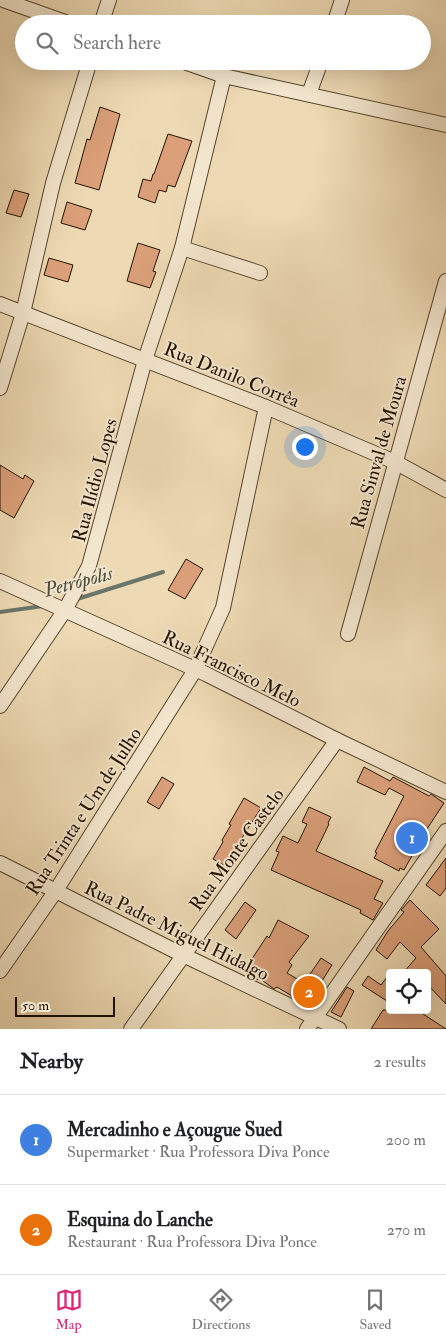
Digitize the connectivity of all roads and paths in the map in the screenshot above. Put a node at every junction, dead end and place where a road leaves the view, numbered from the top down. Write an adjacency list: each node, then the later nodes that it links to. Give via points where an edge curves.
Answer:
1 (3, 0): 4 (street)
2 (109, 0): 5 (street)
3 (342, 0): 6 (street)
4 (46, 15)
5 (104, 15)
6 (337, 15)
7 (87, 70): 17 (street, via 53,183)
8 (207, 70): 10 (street)
9 (318, 70): 11 (street)
10 (224, 76): 11 (street); 13 (street, Rua Ilídio Lopes)
11 (309, 94): 12 (street)
12 (446, 125)
13 (182, 248): 14 (street); 18 (street, Rua Ilídio Lopes)
14 (260, 273)
15 (446, 281): 21 (street, Rua Sinval de Moura)
16 (0, 304): 17 (street, Rua Danilo Corrêa)
17 (23, 313): 18 (street, Rua Danilo Corrêa); 19 (street)
18 (145, 360): 20 (street, Rua Danilo Corrêa); 24 (street, Rua Ilídio Lopes, via 97,543 89,566)
19 (0, 388)
20 (266, 407): 21 (street, Rua Danilo Corrêa); 26 (street, Rua Trinta e Um de Julho, via 223,608)
21 (395, 462): 22 (street, Rua Danilo Corrêa); 25 (street, Rua Sinval de Moura)
22 (446, 490)
23 (0, 581): 24 (street, Rua Francisco Melo)
24 (65, 610): 26 (street, Rua Francisco Melo); 27 (street, Rua Ilídio Lopes)
25 (348, 634)
26 (195, 670): 28 (street, Rua Francisco Melo); 32 (street, Rua Trinta e Um de Julho)
27 (0, 706)
28 (337, 740): 29 (street, Rua Francisco Melo); 33 (street, Rua Monte Castelo)
29 (446, 792)
30 (446, 831): 35 (street)
31 (0, 864): 32 (street, Rua Padre Miguel Hidalgo)
32 (55, 892): 33 (street, Rua Padre Miguel Hidalgo); 34 (street, Rua Trinta e Um de Julho)
33 (183, 954): 35 (street, Rua Padre Miguel Hidalgo); 36 (street, Rua Monte Castelo)
34 (0, 971)
35 (315, 1017): 37 (street); 38 (street, Rua Padre Miguel Hidalgo)
36 (131, 1029)
37 (307, 1029)
38 (339, 1029)

